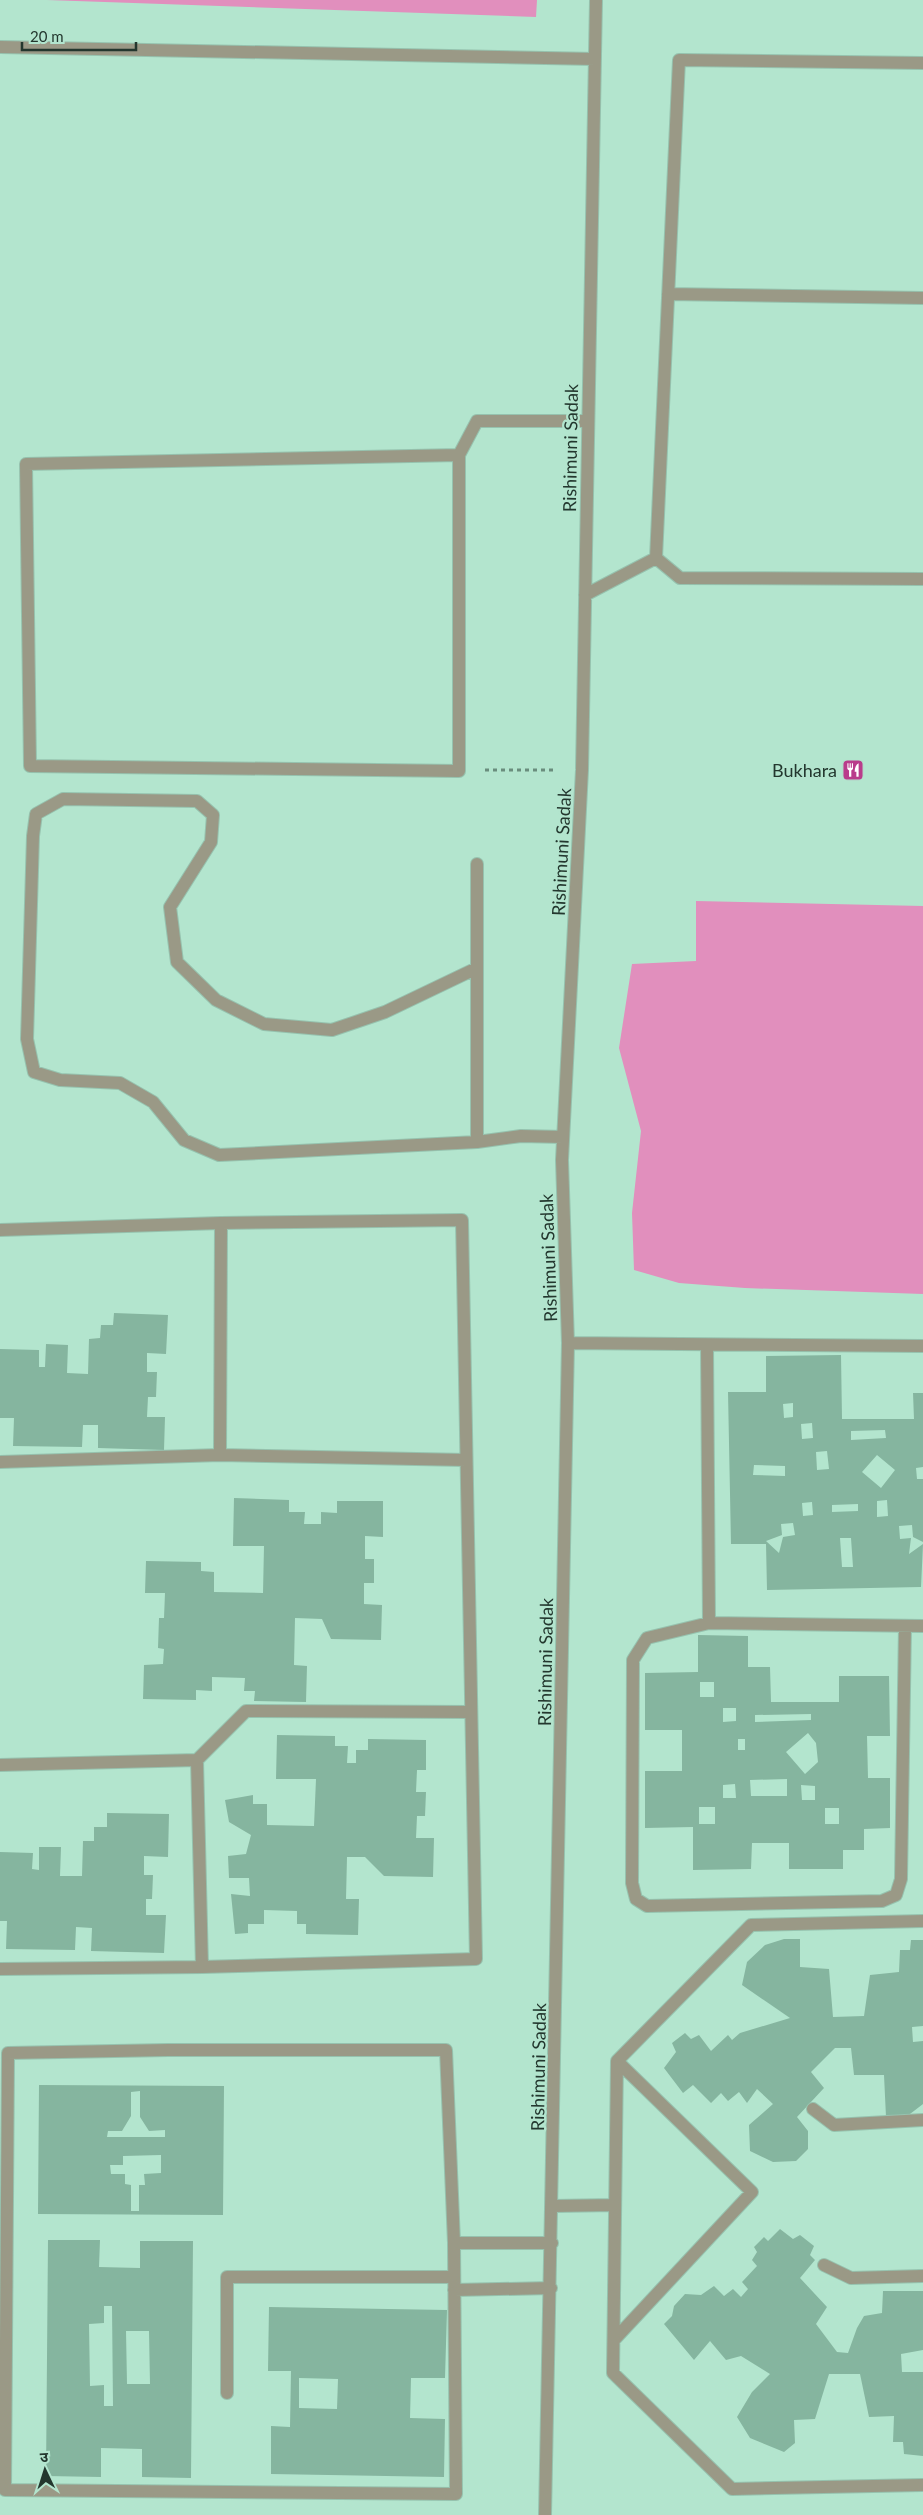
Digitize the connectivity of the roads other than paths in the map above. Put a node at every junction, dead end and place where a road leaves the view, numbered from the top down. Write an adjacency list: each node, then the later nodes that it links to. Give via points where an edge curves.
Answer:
1 (596, 0): 3 (street, Rishimuni Sadak)
2 (0, 47): 3 (street)
3 (595, 59): 7 (street, Rishimuni Sadak)
4 (923, 63): 5 (street, via 679,60)
5 (668, 294): 6 (street); 9 (street)
6 (923, 298)
7 (588, 421): 8 (street, via 477,421); 11 (street, Rishimuni Sadak)
8 (458, 455): 8 (street, via 460,771 30,766 26,464)
9 (656, 558): 10 (street, via 680,578); 11 (street)
10 (923, 579)
11 (585, 595): 14 (street, Rishimuni Sadak, via 582,770)
12 (477, 864): 13 (street)
13 (477, 968): 15 (street); 15 (street, via 385,1012 332,1030 264,1024 216,1000 177,962 170,907 211,842 213,815 197,800 63,798 36,814 27,1039 34,1072 60,1080 120,1083 153,1102 184,1140 219,1155)
14 (563, 1137): 15 (street, via 521,1136); 18 (street, Rishimuni Sadak)
15 (477, 1142)
16 (221, 1223): 17 (street); 21 (street); 22 (street, via 462,1220)
17 (0, 1230)
18 (568, 1344): 19 (street); 37 (street, Rishimuni Sadak)
19 (707, 1344): 20 (street); 24 (street)
20 (923, 1346)
21 (220, 1455): 22 (street); 23 (street)
22 (466, 1460): 27 (street)
23 (0, 1462)
24 (709, 1623): 25 (street); 25 (street, via 647,1638 633,1660 632,1883 636,1899 647,1906 882,1901 896,1895 901,1879)
25 (905, 1626): 26 (street)
26 (923, 1626)
27 (471, 1712): 28 (street, via 246,1711); 31 (street, via 476,1958)
28 (197, 1760): 29 (street); 31 (street)
29 (0, 1765)
30 (923, 1921): 33 (street, via 751,1925)
31 (202, 1967): 32 (street)
32 (0, 1969)
33 (617, 2061): 36 (street); 45 (street, via 752,2192)
34 (813, 2109): 35 (street, via 834,2125)
35 (923, 2120)
36 (615, 2205): 37 (street); 45 (street)
37 (553, 2206): 39 (street, Rishimuni Sadak)
38 (454, 2243): 39 (street); 42 (street); 44 (street, via 446,2050 8,2053 6,2490 456,2494)
39 (552, 2243): 43 (street, Rishimuni Sadak)
40 (824, 2265): 41 (street, via 851,2278)
41 (923, 2276)
42 (454, 2277): 44 (street); 46 (street, via 227,2277)
43 (550, 2288): 44 (street); 48 (street, Rishimuni Sadak)
44 (454, 2290)
45 (614, 2340): 47 (street, via 613,2372 732,2490)
46 (227, 2393)
47 (923, 2485)
48 (545, 2515)

